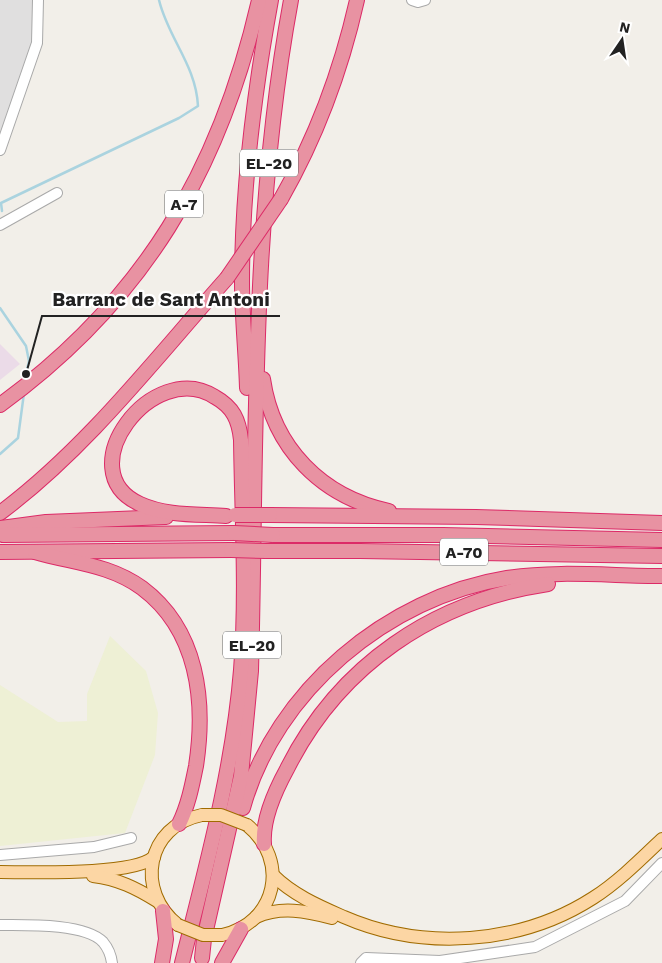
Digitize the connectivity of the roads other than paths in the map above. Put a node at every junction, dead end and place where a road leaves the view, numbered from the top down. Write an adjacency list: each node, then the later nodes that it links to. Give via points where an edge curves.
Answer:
1 (38, 0): 8 (street, via 37,43)
2 (259, 0): 12 (highway, A-7, via 248,47 225,114 200,172 171,226 100,318 72,348)
3 (271, 0): 15 (highway, EL-20, via 250,141 243,229 248,470)
4 (291, 0): 11 (highway, EL-20, via 272,126)
5 (357, 0): 13 (highway, bridge, via 347,46 328,102 301,163 281,199 227,278 86,436 27,493)
6 (412, 0): 7 (street)
7 (425, 0)
8 (0, 150)
9 (57, 193): 10 (street)
10 (0, 225)
11 (257, 326): 14 (highway, via 266,398 292,453 313,475 336,492 374,508); 40 (highway, EL-20, via 251,663 246,732 241,776 204,939)
12 (5, 401)
13 (0, 514)
14 (412, 516): 15 (highway, bridge, via 270,515); 16 (highway)
15 (234, 522): 15 (highway, via 153,509 125,494 117,483 113,455 123,427 145,404 172,390 186,388 201,390 226,404 234,414 242,440); 17 (highway, via 46,522); 18 (highway, A-70); 19 (highway, A-70, bridge, via 272,535); 43 (highway, EL-20, via 241,670 234,731)
16 (662, 523)
17 (0, 528)
18 (0, 535)
19 (662, 540)
20 (0, 552): 21 (highway, A-70)
21 (35, 552): 22 (highway, A-70, bridge, via 360,550); 25 (highway, via 103,567 125,578 156,600 182,635 196,675 200,732 192,784)
22 (662, 556)
23 (600, 576): 24 (highway); 28 (highway, via 527,587 487,597 445,613 392,644 337,694 304,737 277,790 263,832); 40 (highway, via 576,574 507,578 455,593 408,612 340,658 285,720 261,760 236,830)
24 (662, 576)
25 (179, 824): 28 (main road, bridge, via 202,815 221,815 246,825); 30 (main road, via 161,842)
26 (131, 838): 29 (street, via 79,849)
27 (662, 839): 38 (main road, via 626,873 591,899 522,929 465,939 404,936)
28 (264, 844): 34 (main road, via 271,859)
29 (0, 855)
30 (154, 858): 33 (main road, via 147,864 135,866); 35 (main road, via 151,880)
31 (662, 864): 45 (street, via 624,901 535,947 440,962 366,958)
32 (0, 872): 33 (main road)
33 (49, 872): 35 (main road, via 109,878 130,884)
34 (273, 875): 36 (main road, via 270,893); 38 (main road, via 314,904)
35 (160, 906): 39 (main road, bridge, via 178,925 203,935 222,935); 42 (highway, via 166,939)
36 (256, 917): 38 (main road, via 288,910); 39 (main road)
37 (0, 925): 41 (street, via 52,925 88,934 102,940 110,952)
38 (362, 925)
39 (240, 929): 44 (highway)
40 (202, 961)
41 (112, 963)
42 (162, 963)
43 (182, 963)
44 (222, 963)
45 (361, 963)

